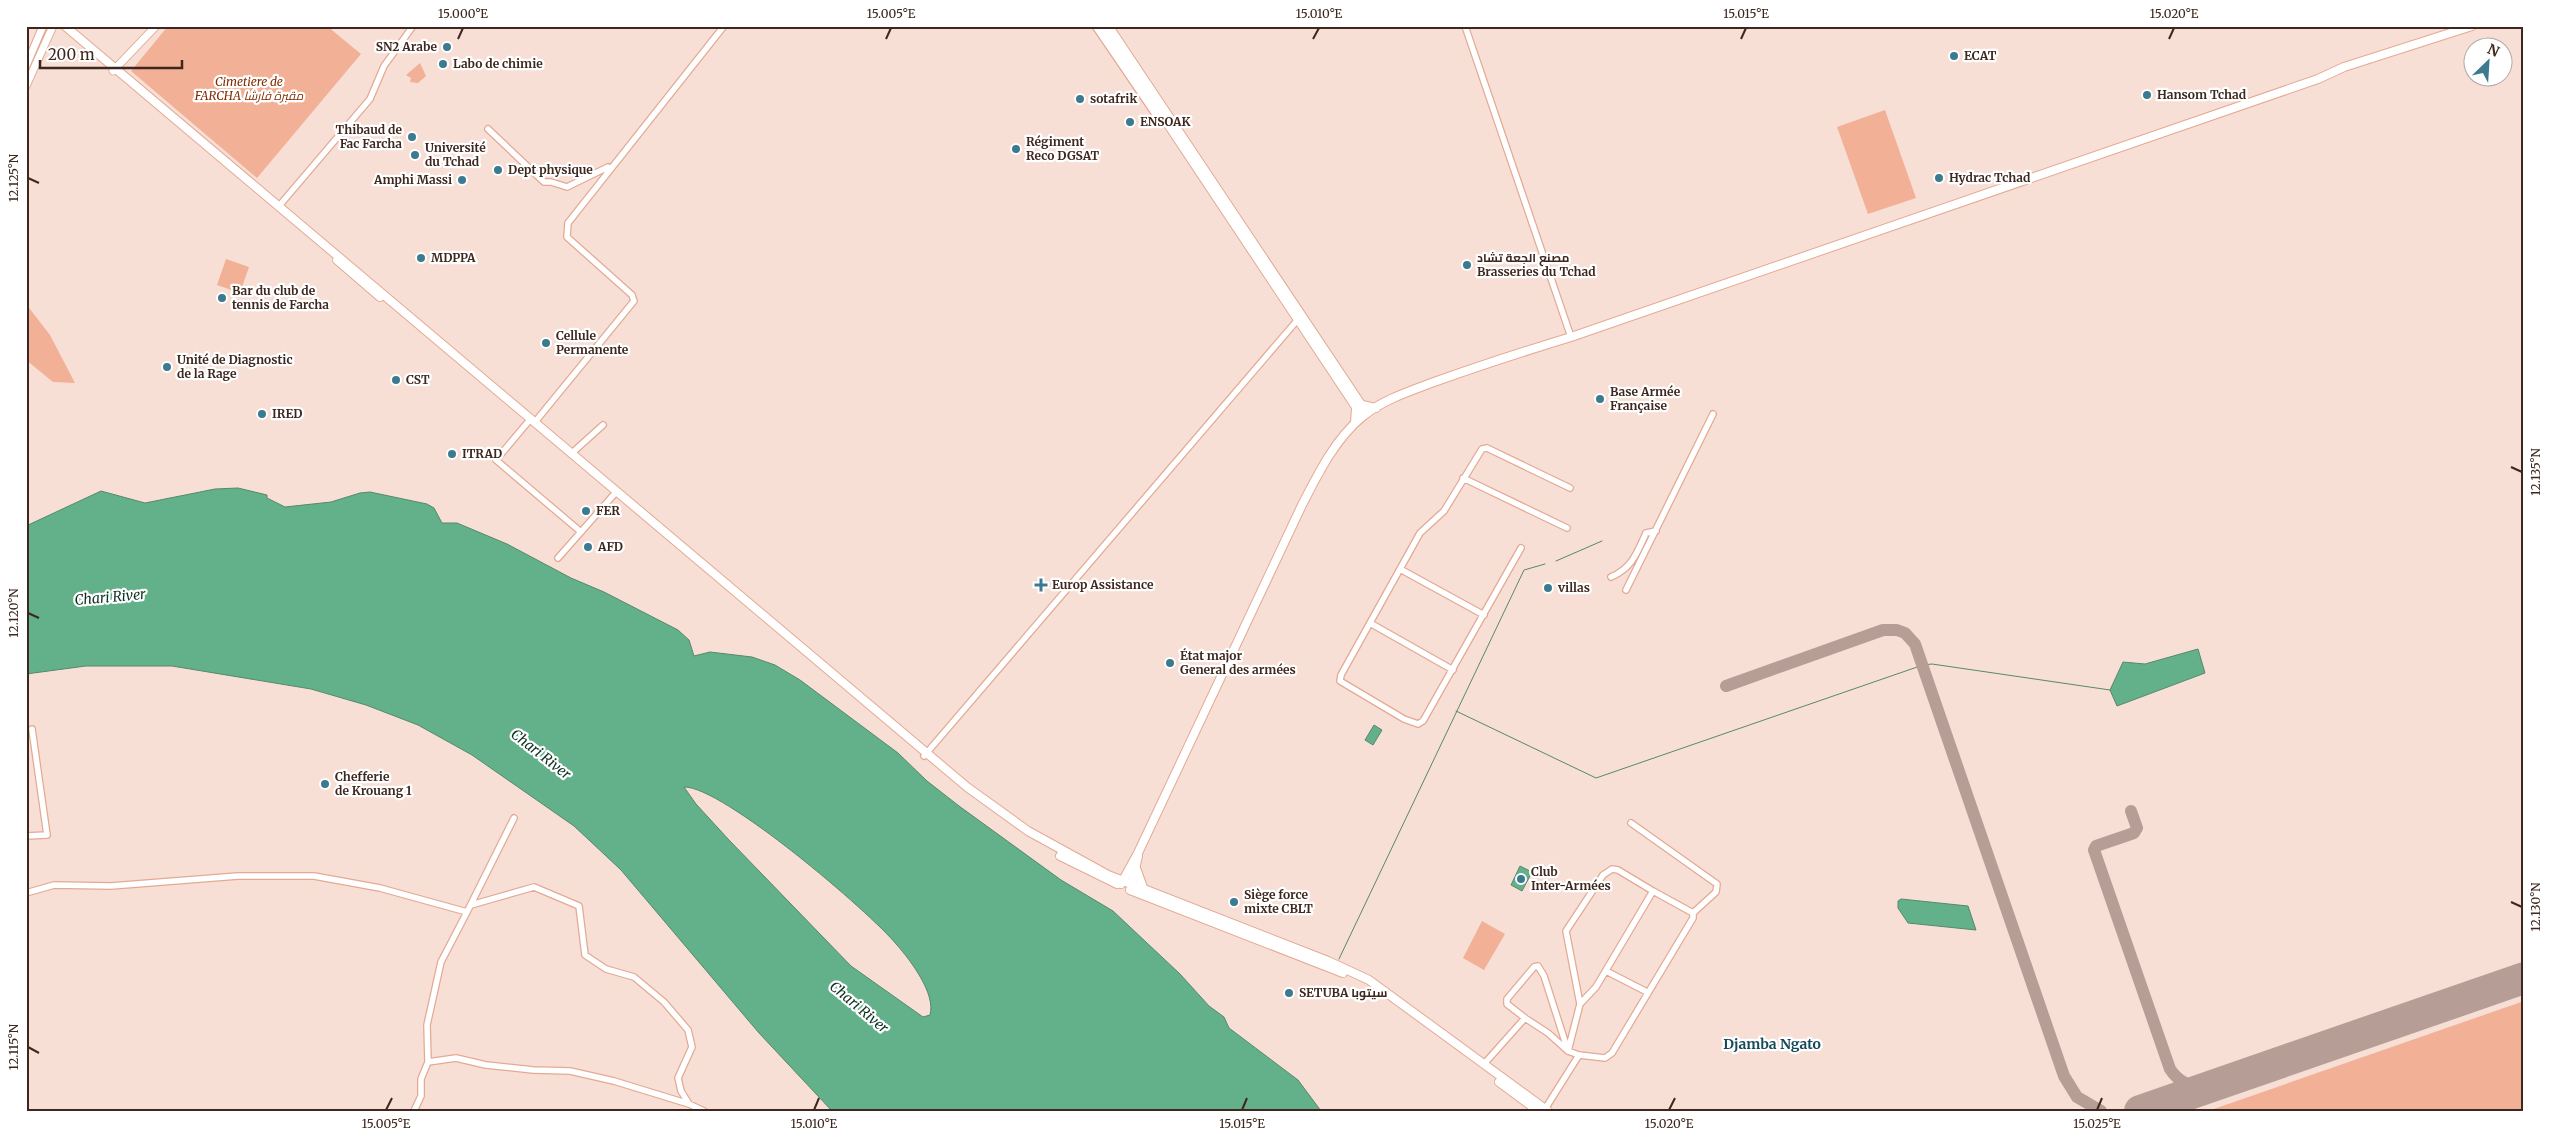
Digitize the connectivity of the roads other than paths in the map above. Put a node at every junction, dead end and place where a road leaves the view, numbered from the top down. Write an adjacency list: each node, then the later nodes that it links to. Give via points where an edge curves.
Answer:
1 (43, 26): 13 (street)
2 (53, 26): 15 (street)
3 (59, 26): 14 (main road)
4 (65, 26): 14 (main road)
5 (156, 26): 14 (street)
6 (413, 26): 19 (street, via 384,66 370,100)
7 (724, 26): 18 (street)
8 (1095, 26): 16 (street, via 1157,117)
9 (1102, 26): 16 (street)
10 (1109, 26): 16 (street)
11 (1465, 26): 22 (street)
12 (2472, 26): 22 (main road, via 2344,67 2318,79)
13 (26, 66)
14 (114, 69): 19 (main road); 20 (main road)
15 (26, 86)
16 (1167, 119): 21 (street)
17 (488, 128): 18 (street, via 544,182 567,187)
18 (613, 165): 27 (street, via 568,223 567,237 632,295 634,301)
19 (280, 206): 20 (main road)
20 (325, 247): 27 (main road)
21 (1300, 317): 23 (street); 46 (street)
22 (1571, 336): 24 (main road, via 1407,392)
23 (1359, 406): 24 (main road); 26 (street); 28 (main road)
24 (1376, 408): 26 (main road)
25 (1713, 414): 35 (street)
26 (1364, 415): 28 (main road)
27 (532, 422): 30 (main road); 33 (main road); 36 (street, via 496,460)
28 (1355, 423): 50 (main road, via 1331,454 1302,505)
29 (603, 425): 30 (street)
30 (572, 453): 33 (main road)
31 (1463, 478): 32 (street, via 1482,449 1487,448); 34 (street); 39 (street, via 1444,511 1420,533)
32 (1570, 488)
33 (615, 492): 36 (street); 46 (main road)
34 (1567, 528)
35 (1656, 530): 40 (street, via 1646,533 1633,562 1624,571); 41 (street)
36 (581, 532): 38 (street)
37 (1521, 548): 42 (street)
38 (558, 558)
39 (1400, 570): 42 (street); 43 (street)
40 (1610, 576)
41 (1626, 590)
42 (1484, 615): 44 (street)
43 (1370, 623): 44 (street); 44 (street, via 1340,681 1404,719 1418,724 1423,722)
44 (1453, 670)
45 (32, 729): 49 (street, via 47,835)
46 (925, 754): 51 (main road, via 1028,831); 52 (main road, via 1004,821 1069,861)
47 (514, 818): 57 (street)
48 (1631, 822): 59 (street, via 1717,884 1716,892)
49 (26, 836)
50 (1133, 866): 51 (main road); 52 (main road); 53 (main road); 54 (main road)
51 (1108, 875): 52 (main road)
52 (1121, 884): 53 (main road)
53 (1131, 888): 54 (main road); 67 (main road, via 1367,984)
54 (1144, 890): 67 (main road, via 1320,958 1368,980)
55 (1653, 891): 59 (street); 60 (street); 62 (street, via 1612,869 1604,875 1569,924 1566,940)
56 (26, 893): 58 (street, via 54,885 111,886 238,876 314,876 380,888)
57 (471, 905): 58 (street); 68 (street, via 534,887 579,906 585,955 606,969 634,976 664,1002 688,1030 692,1046 678,1078)
58 (467, 912): 66 (street, via 441,962 427,1026)
59 (1692, 914): 61 (street, via 1683,936)
60 (1606, 971): 61 (street); 62 (street)
61 (1648, 992): 65 (street, via 1610,1055 1605,1058)
62 (1580, 1004): 64 (street)
63 (1525, 1018): 64 (street); 64 (street, via 1507,1004 1507,999 1534,967 1540,966); 67 (street)
64 (1568, 1051): 65 (street)
65 (1579, 1055): 70 (street)
66 (428, 1062): 68 (street, via 456,1058 486,1065 566,1070); 71 (street, via 421,1079 421,1096)
67 (1487, 1068): 70 (main road)
68 (689, 1104): 69 (street)
69 (700, 1110)
70 (1544, 1110)
71 (414, 1111)

